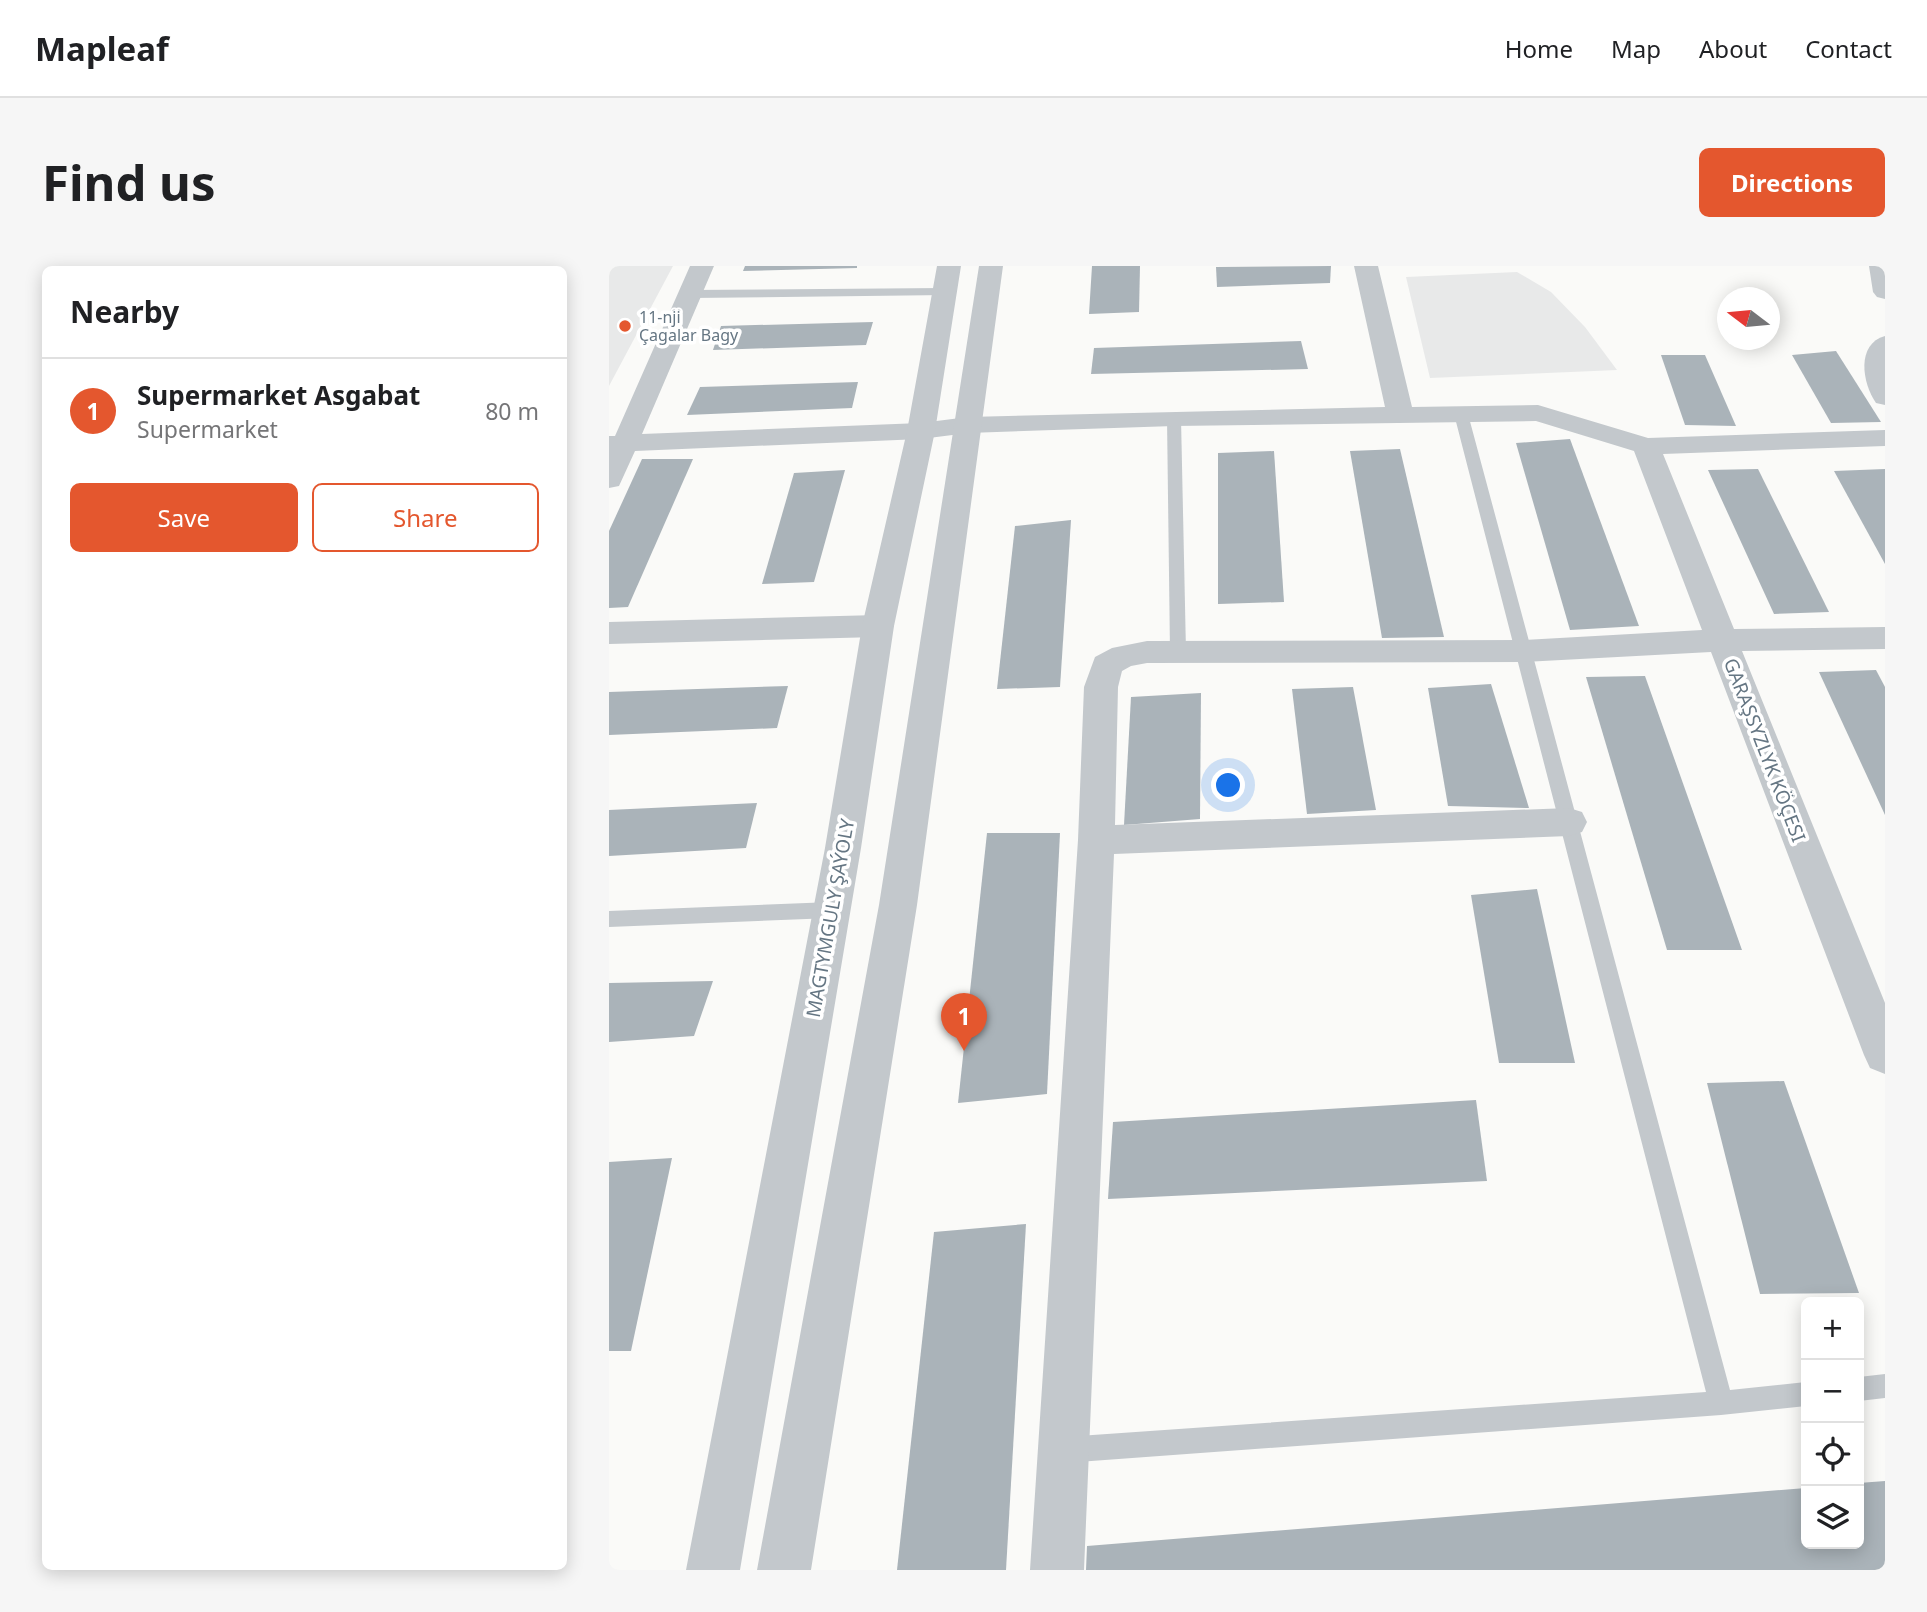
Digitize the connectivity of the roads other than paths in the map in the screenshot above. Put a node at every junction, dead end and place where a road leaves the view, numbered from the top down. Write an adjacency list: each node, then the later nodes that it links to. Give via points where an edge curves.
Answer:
1 (702, 266): 8 (street)
2 (949, 266): 6 (street, MAGTYMGULY ŞAÝOLY)
3 (991, 266): 14 (street)
4 (1371, 266): 11 (street)
5 (1881, 266): 7 (street)
6 (943, 292): 8 (lane); 15 (street, MAGTYMGULY ŞAÝOLY)
7 (1885, 292)
8 (691, 294): 17 (street)
9 (1885, 344): 10 (street, via 1880,348 1877,378)
10 (1885, 397)
11 (1400, 414): 12 (street); 13 (street)
12 (1461, 414): 18 (street, via 1538,413); 24 (lane)
13 (1174, 418): 14 (street); 25 (lane)
14 (968, 425): 15 (street); 37 (street, via 892,945)
15 (921, 432): 17 (street); 20 (street, MAGTYMGULY ŞAÝOLY)
16 (1885, 438): 18 (street)
17 (618, 444): 19 (street)
18 (1646, 446): 23 (street, GARAŞSYZLYK KÖÇESI)
19 (609, 480)
20 (878, 626): 21 (street); 28 (street, MAGTYMGULY ŞAÝOLY)
21 (609, 633)
22 (1885, 638): 23 (street)
23 (1722, 640): 24 (street); 30 (street, GARAŞSYZLYK KÖÇESI)
24 (1524, 650): 25 (street); 26 (lane)
25 (1178, 652): 27 (street, via 1123,656 1107,665 1101,687)
26 (1569, 822): 27 (street); 34 (lane)
27 (1096, 840): 35 (street)
28 (832, 910): 29 (lane); 36 (street, MAGTYMGULY ŞAÝOLY)
29 (609, 919)
30 (1885, 1055)
31 (1885, 1386): 32 (lane)
32 (1864, 1388)
33 (1801, 1395): 34 (lane)
34 (1721, 1404): 35 (lane)
35 (1064, 1450): 38 (street)
36 (713, 1570)
37 (784, 1570)
38 (1057, 1570)

